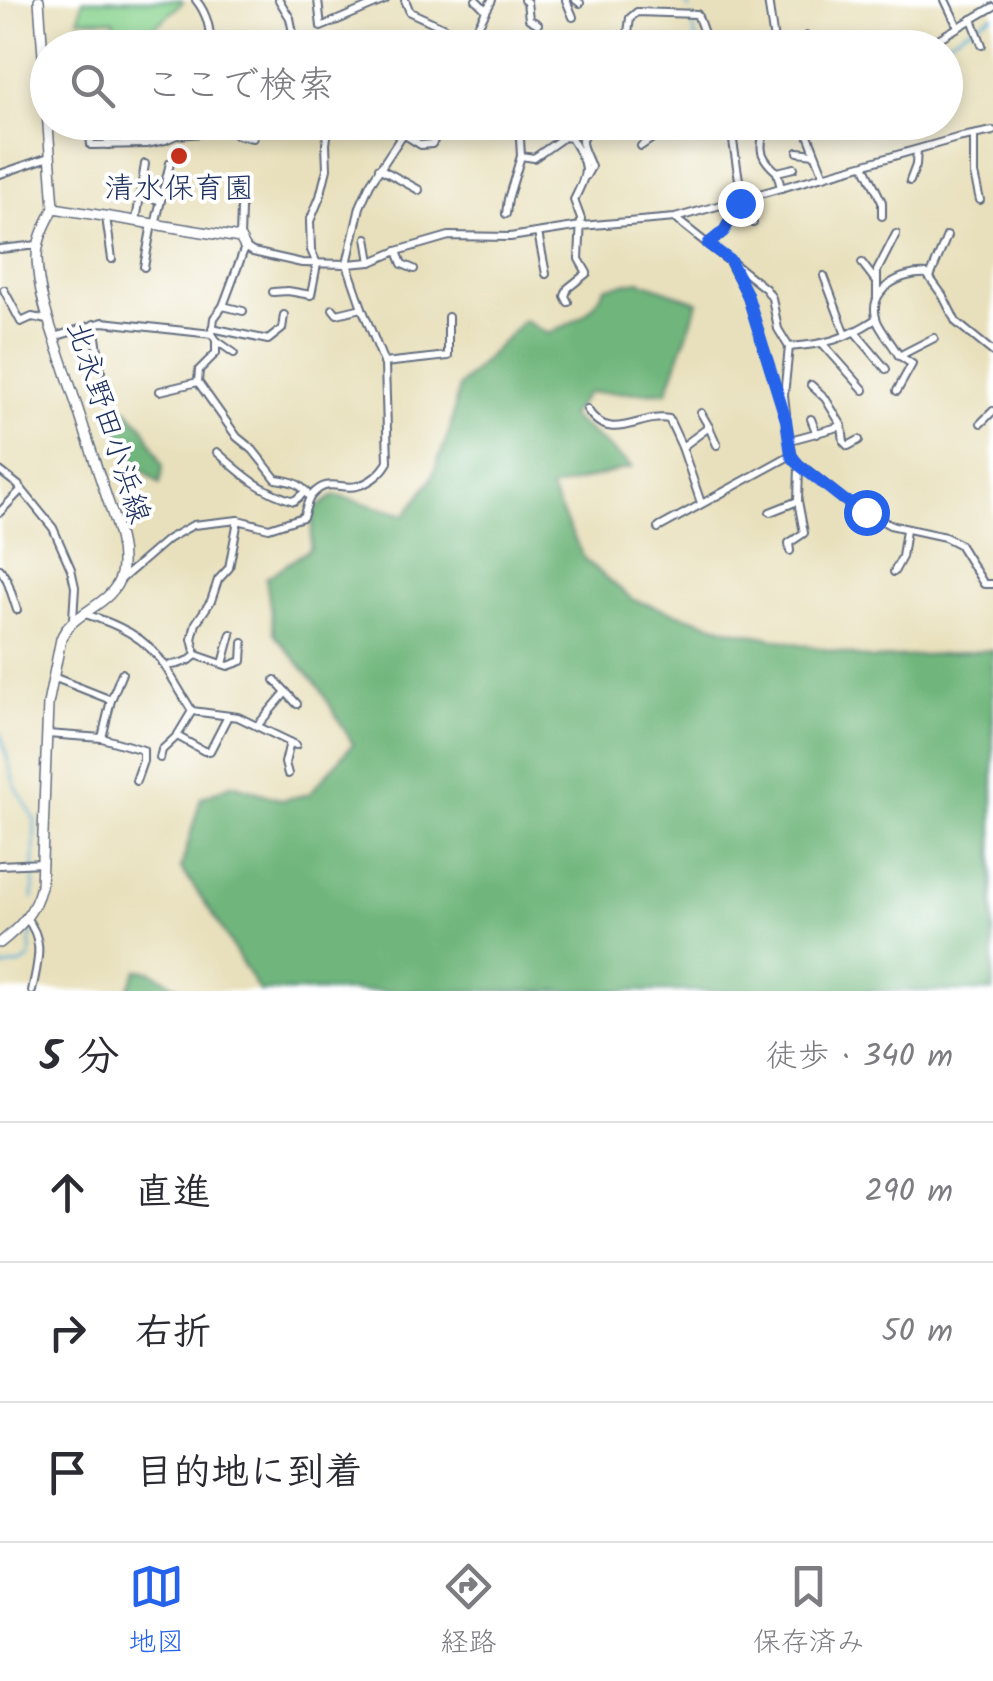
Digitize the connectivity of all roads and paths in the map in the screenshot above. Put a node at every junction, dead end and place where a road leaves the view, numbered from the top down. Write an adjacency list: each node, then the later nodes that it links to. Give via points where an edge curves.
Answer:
1 (39, 0): 21 (main road, 北永野田小浜線)
2 (196, 0): 22 (street)
3 (279, 0): 23 (street)
4 (318, 0): 5 (street, via 321,27)
5 (385, 0)
6 (406, 0): 24 (street, via 410,12)
7 (476, 0): 15 (street)
8 (492, 0): 15 (street)
9 (528, 0): 19 (street, via 529,20)
10 (566, 0): 17 (street)
11 (695, 0): 16 (street)
12 (768, 0): 28 (street)
13 (945, 0): 20 (street)
14 (993, 7): 18 (street)
15 (486, 10): 25 (street)
16 (692, 14): 26 (street, via 637,12); 27 (street)
17 (573, 18)
18 (973, 20): 20 (street); 30 (street)
19 (538, 24)
20 (958, 27): 29 (street)
21 (42, 30)
22 (209, 30)
23 (292, 30)
24 (442, 30)
25 (476, 30)
26 (628, 30)
27 (701, 30)
28 (772, 30)
29 (953, 30)
30 (982, 44)
31 (993, 131): 32 (street)
32 (974, 135): 33 (street); 79 (street)
33 (963, 138)
34 (48, 140): 61 (main road, 北永野田小浜線)
35 (90, 140): 53 (street)
36 (108, 140): 53 (street)
37 (127, 140): 54 (street)
38 (146, 140): 55 (street)
39 (164, 140): 55 (street)
40 (327, 140): 103 (street, via 326,169 310,221)
41 (399, 140): 65 (street)
42 (412, 140): 43 (street)
43 (434, 140)
44 (520, 140): 60 (street)
45 (557, 140): 60 (street, via 534,158)
46 (572, 140): 70 (street)
47 (582, 140): 70 (street, via 590,167)
48 (650, 140): 56 (street)
49 (732, 140): 80 (street)
50 (761, 140): 67 (street, via 765,161)
51 (809, 140): 59 (street)
52 (955, 140): 57 (street)
53 (108, 144): 54 (street)
54 (127, 144): 55 (street)
55 (146, 144)
56 (641, 146)
57 (917, 150): 64 (street); 74 (street)
58 (798, 152): 59 (street)
59 (814, 154): 69 (street)
60 (521, 156): 82 (street)
61 (49, 157): 68 (street); 81 (main road, 北永野田小浜線)
62 (170, 163): 78 (street)
63 (145, 164): 71 (street)
64 (864, 164): 69 (street); 84 (street, via 886,203)
65 (380, 168): 76 (street); 104 (street, via 360,207)
66 (794, 168): 67 (street)
67 (777, 172): 75 (street)
68 (0, 174)
69 (824, 176): 75 (street)
70 (586, 177): 89 (street, via 574,200)
71 (143, 179): 73 (street); 77 (street)
72 (242, 180): 94 (street)
73 (156, 182)
74 (910, 182)
75 (781, 188): 80 (street)
76 (420, 190)
77 (140, 196): 78 (street); 86 (street)
78 (160, 200): 88 (street)
79 (980, 200)
80 (740, 201): 85 (street); 87 (street); 95 (street, via 724,231)
81 (54, 208): 83 (main road); 96 (main road, 北永野田小浜線)
82 (506, 214)
83 (106, 216): 86 (main road); 99 (street)
84 (882, 216)
85 (675, 218): 89 (street); 95 (street)
86 (136, 222): 88 (main road)
87 (753, 222)
88 (154, 225): 94 (main road); 105 (street)
89 (581, 226): 90 (street); 114 (street, via 578,246 588,274 568,288)
90 (538, 233): 98 (street, via 450,236); 107 (street)
91 (896, 234): 110 (street)
92 (947, 236): 109 (street)
93 (367, 238): 101 (street)
94 (242, 242): 103 (street, via 253,252); 115 (street)
95 (708, 244): 100 (street)
96 (39, 245): 97 (street); 122 (main road, 北永野田小浜線)
97 (0, 249)
98 (397, 251): 101 (street); 106 (street, via 402,264)
99 (112, 259)
100 (730, 260): 130 (street, via 772,298); 146 (street)
101 (371, 262): 104 (street)
102 (862, 263): 110 (street)
103 (317, 264): 104 (street); 112 (street, via 311,295)
104 (348, 264): 116 (street)
105 (144, 268)
106 (414, 269)
107 (546, 274)
108 (824, 276): 126 (street)
109 (930, 278): 113 (street, via 915,273 897,280); 132 (street, via 956,322)
110 (876, 281): 113 (street)
111 (4, 290): 122 (street, via 20,322)
112 (273, 292)
113 (877, 300): 121 (street)
114 (568, 302)
115 (223, 306): 118 (street); 125 (street)
116 (362, 308): 117 (street, via 342,314); 134 (street)
117 (333, 309)
118 (243, 311)
119 (284, 315): 125 (street, via 282,329 268,340)
120 (448, 317): 134 (street, via 448,356)
121 (876, 319): 124 (street); 133 (street)
122 (48, 320): 127 (main road, 北永野田小浜線)
123 (94, 324): 125 (street); 127 (street); 136 (street)
124 (855, 332): 126 (street); 135 (street)
125 (213, 334): 131 (street); 137 (street, via 216,353 199,370)
126 (846, 336): 129 (street)
127 (53, 338): 171 (main road, 北永野田小浜線, via 120,544)
128 (934, 338): 133 (street)
129 (824, 344): 130 (street); 139 (street)
130 (788, 347): 146 (street)
131 (234, 352)
132 (993, 352)
133 (899, 356): 141 (street, via 916,366 899,380)
134 (384, 363): 160 (street, via 388,462 381,474 356,487 335,483)
135 (886, 369)
136 (101, 371)
137 (198, 382): 140 (street); 160 (street, via 276,479 294,481)
138 (812, 385): 148 (street)
139 (864, 390)
140 (160, 391)
141 (897, 391)
142 (587, 409): 154 (street, via 603,425 624,428 669,419)
143 (993, 411): 147 (street)
144 (701, 413): 149 (street)
145 (811, 419): 150 (street)
146 (786, 420): 151 (street)
147 (981, 423)
148 (842, 426): 150 (street); 152 (street, via 848,446)
149 (708, 427): 153 (street); 154 (street)
150 (817, 434): 151 (street)
151 (790, 440): 156 (street)
152 (859, 440)
153 (716, 445)
154 (682, 446): 162 (street)
155 (217, 452): 160 (street, via 272,494 294,501)
156 (791, 455): 157 (street); 162 (street)
157 (799, 465): 161 (street); 167 (street, via 844,500)
158 (0, 471): 159 (street)
159 (22, 490): 163 (street); 175 (street, via 53,528 71,569)
160 (307, 494): 165 (street, via 303,517 288,523 269,528)
161 (798, 501): 164 (street); 168 (street, via 804,534 789,543)
162 (700, 503): 166 (street)
163 (0, 512)
164 (770, 512)
165 (238, 520): 171 (street, via 193,524); 178 (street, via 229,568 196,623)
166 (658, 528)
167 (906, 530): 170 (street); 172 (street, via 959,544 984,584)
168 (790, 550)
169 (0, 568): 173 (street)
170 (894, 572)
171 (118, 582): 174 (main road)
172 (993, 584)
173 (16, 610)
174 (85, 614): 175 (main road); 180 (street, via 150,644)
175 (73, 619): 182 (main road)
176 (231, 634): 179 (street)
177 (243, 643): 179 (street, via 242,661)
178 (196, 655): 179 (street); 180 (street)
179 (223, 664)
180 (165, 666): 187 (street)
181 (122, 673): 185 (street)
182 (53, 677): 185 (street); 190 (main road)
183 (275, 680): 184 (street)
184 (286, 692): 186 (street); 189 (street)
185 (110, 700): 192 (street)
186 (297, 704)
187 (192, 712): 188 (street); 191 (street)
188 (228, 716): 189 (street); 191 (street, via 210,751)
189 (257, 726): 194 (street, via 293,743)
190 (47, 734): 192 (street); 196 (main road)
191 (177, 736): 193 (street)
192 (102, 738): 195 (street, via 143,750)
193 (160, 758)
194 (288, 774)
195 (136, 781)
196 (41, 863): 197 (street); 198 (main road, via 38,899)
197 (0, 865)
198 (26, 918): 199 (main road); 200 (street, via 40,943)
199 (0, 943)
200 (32, 991)

